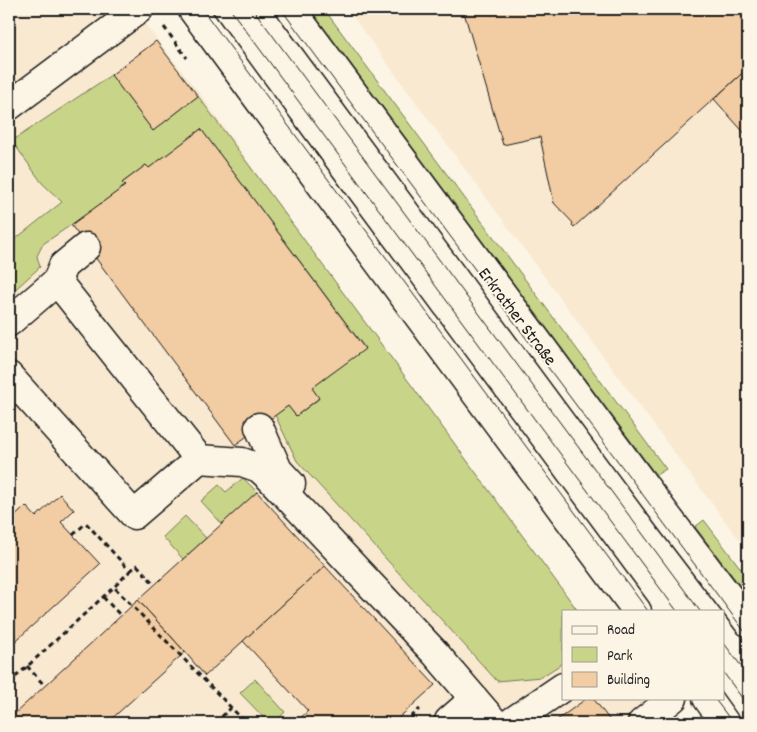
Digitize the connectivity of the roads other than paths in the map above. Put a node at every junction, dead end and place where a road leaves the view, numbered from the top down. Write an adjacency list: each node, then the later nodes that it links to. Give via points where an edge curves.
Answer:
1 (139, 9): 4 (main road)
2 (192, 9): 12 (main road)
3 (291, 9): 13 (main road, Erkrather Straße)
4 (9, 106)
5 (86, 246): 6 (main road, via 62,266)
6 (57, 282): 7 (main road); 10 (main road)
7 (9, 322)
8 (9, 376): 10 (main road, via 134,515)
9 (259, 427): 11 (main road)
10 (199, 459): 11 (main road, via 242,462)
11 (274, 474): 15 (main road); 19 (main road)
12 (636, 610)
13 (748, 622)
14 (562, 688): 19 (main road)
15 (474, 699): 18 (main road); 19 (main road)
16 (671, 700): 20 (main road)
17 (709, 700): 21 (main road)
18 (449, 721)
19 (506, 723)
20 (642, 723)
21 (726, 723)

